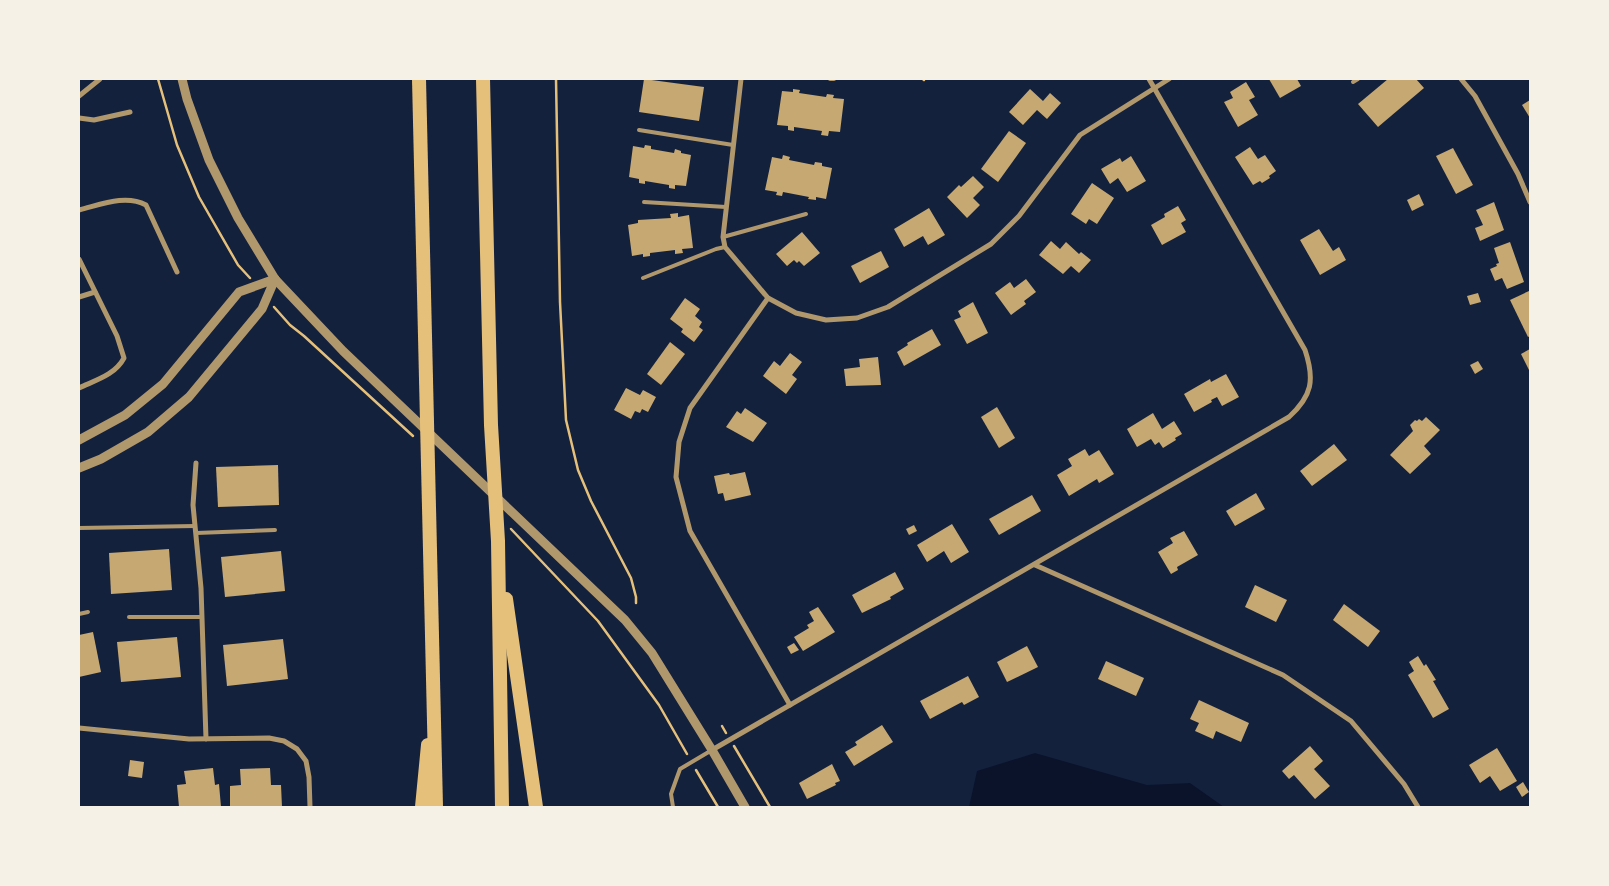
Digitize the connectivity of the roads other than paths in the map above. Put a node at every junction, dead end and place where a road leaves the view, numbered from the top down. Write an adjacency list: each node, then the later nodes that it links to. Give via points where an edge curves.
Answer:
1 (100, 79): 14 (street)
2 (182, 79): 28 (street, via 209,160 238,218)
3 (419, 79): 47 (highway)
4 (482, 79): 41 (highway, via 491,425)
5 (741, 79): 18 (street)
6 (830, 79): 7 (lane)
7 (834, 79)
8 (1149, 79): 13 (street)
9 (1169, 79): 13 (street)
10 (1358, 79): 12 (lane)
11 (1461, 79): 20 (street, via 1473,92)
12 (1353, 82)
13 (1154, 88): 32 (street, via 1080,135 1019,216 991,244 888,307 857,318 826,320 796,313); 42 (street, via 1305,350 1311,368 1310,388 1302,405 1289,418)
14 (79, 96)
15 (130, 112): 16 (street, via 94,120)
16 (79, 118)
17 (639, 130): 18 (lane)
18 (733, 145): 21 (street)
19 (644, 202): 21 (lane)
20 (1530, 202)
21 (726, 207): 24 (street)
22 (79, 210): 27 (street, via 118,200 137,200 146,205)
23 (806, 214): 24 (lane)
24 (723, 237): 25 (street)
25 (725, 247): 29 (lane); 32 (street)
26 (79, 259): 30 (street)
27 (177, 272)
28 (275, 278): 34 (street, via 239,292 163,384 125,414); 36 (street, via 262,310 189,396 148,432); 51 (street, via 342,351 625,620 652,653)
29 (643, 278)
30 (95, 292): 31 (street); 33 (street, via 124,358 112,372)
31 (79, 297)
32 (768, 298): 48 (street, via 690,408 679,442 676,476 690,531)
33 (79, 388)
34 (79, 440)
35 (196, 463): 37 (street)
36 (79, 468)
37 (195, 526): 38 (lane); 40 (street)
38 (79, 528)
39 (275, 530): 40 (lane)
40 (196, 533): 46 (street)
41 (498, 541): 55 (highway); 56 (highway)
42 (1035, 564): 48 (street); 59 (street, via 1282,675 1351,721 1404,784)
43 (88, 612): 44 (lane)
44 (79, 614)
45 (129, 617): 46 (lane)
46 (202, 617): 50 (street)
47 (434, 674): 53 (highway); 54 (highway)
48 (790, 705): 51 (street)
49 (79, 728): 50 (street)
50 (206, 739): 52 (street, via 269,738 291,744 302,755 308,768)
51 (712, 750): 57 (lane, via 680,769 671,794); 58 (street)
52 (310, 807)
53 (422, 807)
54 (436, 807)
55 (502, 807)
56 (536, 807)
57 (673, 807)
58 (745, 807)
59 (1418, 807)

